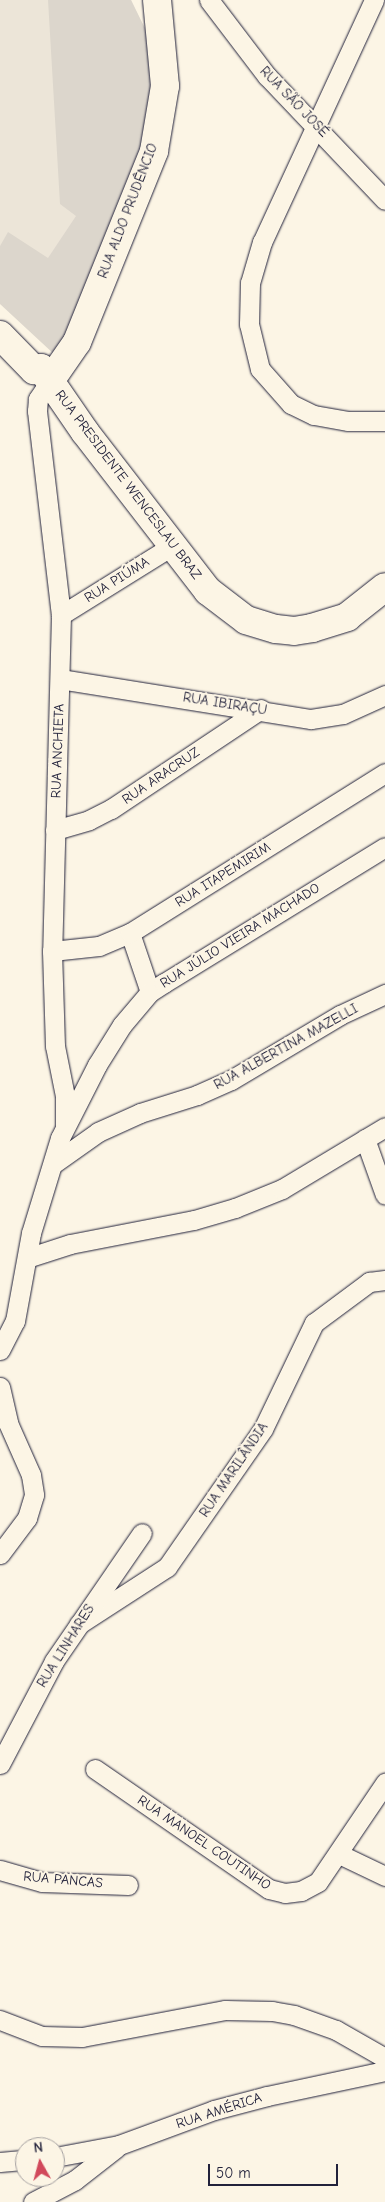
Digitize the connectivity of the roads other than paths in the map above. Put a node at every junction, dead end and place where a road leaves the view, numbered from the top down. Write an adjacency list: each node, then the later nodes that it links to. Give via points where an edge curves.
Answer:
1 (157, 0): 8 (street, RUA ALDO PRUDÊNCIO, via 165,86 154,150 77,342)
2 (209, 0): 4 (street, RUA SÃO JOSÉ, via 267,76)
3 (374, 0): 4 (street)
4 (317, 126): 5 (street, RUA SÃO JOSÉ); 9 (street, via 255,263 248,303 252,347 260,370 291,404 321,417 356,422)
5 (385, 200)
6 (0, 335): 8 (street, RUA PRESIDENTE WENCESLAU BRAZ)
7 (0, 346): 8 (street, RUA PRESIDENTE WENCESLAU BRAZ, via 20,355)
8 (42, 375): 10 (street, RUA PRESIDENTE WENCESLAU BRAZ); 12 (street, RUA ANCHIETA, via 37,422)
9 (385, 421)
10 (172, 546): 11 (street, RUA PRESIDENTE WENCESLAU BRAZ, via 219,601 246,620 276,629 294,631 330,623 362,608); 12 (street, RUA PIÚMA)
11 (385, 587)
12 (61, 615): 13 (street, RUA ANCHIETA)
13 (60, 679): 15 (street, RUA IBIRAÇU); 17 (street, RUA ANCHIETA)
14 (385, 696): 15 (street, RUA IBIRAÇU, via 343,714 311,719)
15 (261, 709): 17 (street, RUA ARACRUZ, via 111,809 89,820)
16 (385, 773): 19 (street, RUA ITAPEMIRIM)
17 (55, 830): 20 (street, RUA ANCHIETA)
18 (385, 847): 21 (street, RUA JÚLIO VIEIRA MACHADO)
19 (130, 933): 20 (street, RUA ITAPEMIRIM, via 99,946); 21 (street)
20 (52, 951): 23 (street, RUA ANCHIETA, via 55,1046 65,1096)
21 (150, 992): 23 (street, RUA JÚLIO VIEIRA MACHADO, via 108,1047)
22 (385, 994): 26 (street, RUA ALBERTINA MAZELLI, via 340,1015 231,1080 98,1132)
23 (65, 1126): 26 (street, RUA JÚLIO VIEIRA MACHADO)
24 (385, 1127): 25 (street)
25 (365, 1139): 27 (street); 28 (street, via 282,1189 235,1208 194,1220 70,1244)
26 (53, 1164): 28 (street, RUA JÚLIO VIEIRA MACHADO, via 31,1234)
27 (385, 1195)
28 (28, 1258): 30 (street, RUA JÚLIO VIEIRA MACHADO, via 15,1321)
29 (385, 1280): 34 (street, RUA MARILÂNDIA, via 369,1282 314,1322 263,1429 167,1567)
30 (0, 1350)
31 (0, 1387): 33 (street, via 8,1423 30,1475 34,1495 27,1518)
32 (142, 1533): 34 (street, RUA LINHARES)
33 (0, 1554)
34 (79, 1624): 35 (street, RUA LINHARES, via 54,1661)
35 (0, 1764)
36 (95, 1769): 38 (street, RUA MANOEL COUTINHO, via 278,1892 294,1893 309,1889 327,1873)
37 (385, 1783): 38 (street, RUA MANOEL COUTINHO)
38 (339, 1854): 40 (street)
39 (0, 1870): 41 (street, RUA PANCAS, via 42,1882)
40 (385, 1876)
41 (128, 1885)
42 (0, 2020): 43 (street, via 42,2036 82,2037 225,2010 272,2011 294,2014 336,2030)
43 (385, 2058)
44 (385, 2071): 45 (street, RUA AMÉRICA, via 238,2103)
45 (119, 2145): 46 (street, RUA AMÉRICA); 49 (street, via 75,2180)
46 (65, 2155)
47 (15, 2161): 48 (street)
48 (0, 2162)
49 (33, 2202)

